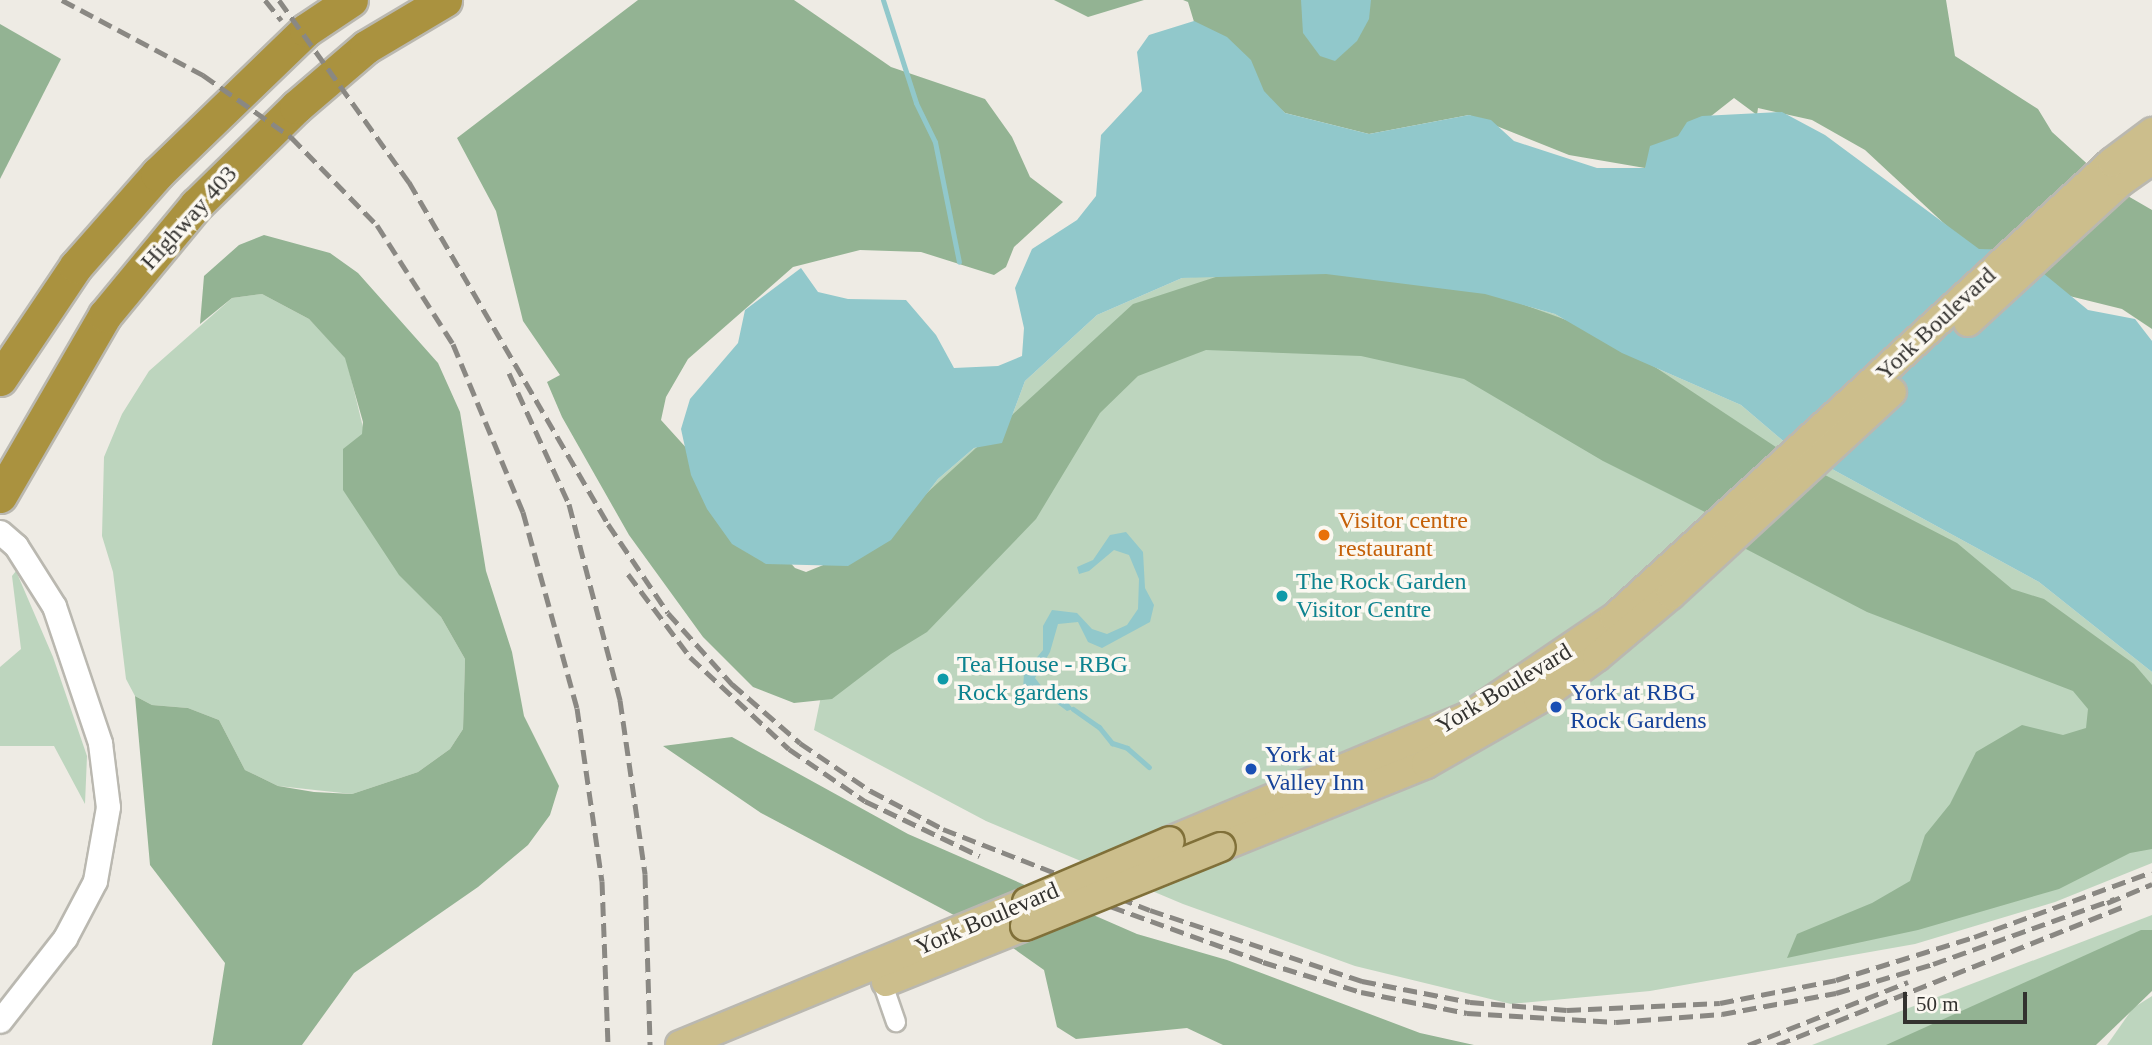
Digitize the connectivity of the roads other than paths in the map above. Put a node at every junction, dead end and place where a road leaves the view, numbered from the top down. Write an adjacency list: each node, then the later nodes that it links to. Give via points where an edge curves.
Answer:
1 (351, 0): 6 (highway, via 306,30 157,174 76,266)
2 (445, 0): 7 (highway, Highway 403, via 366,47 296,107 196,205 105,314)
3 (2152, 132): 5 (main road, York Boulevard)
4 (2152, 160): 5 (main road, York Boulevard)
5 (2117, 171): 9 (main road, York Boulevard)
6 (0, 379)
7 (0, 496)
8 (0, 531): 12 (street, via 16,546 54,606 100,743 108,807 95,881 65,938)
9 (1722, 534): 10 (main road, York Boulevard, bridge, via 1614,618 1469,716 1170,841); 10 (main road, York Boulevard, bridge, via 1597,657 1466,745 1222,847)
10 (1026, 914): 11 (main road, York Boulevard)
11 (879, 974): 13 (street); 14 (main road, York Boulevard); 15 (main road, York Boulevard)
12 (0, 1021)
13 (896, 1022)
14 (686, 1042)
15 (731, 1045)

